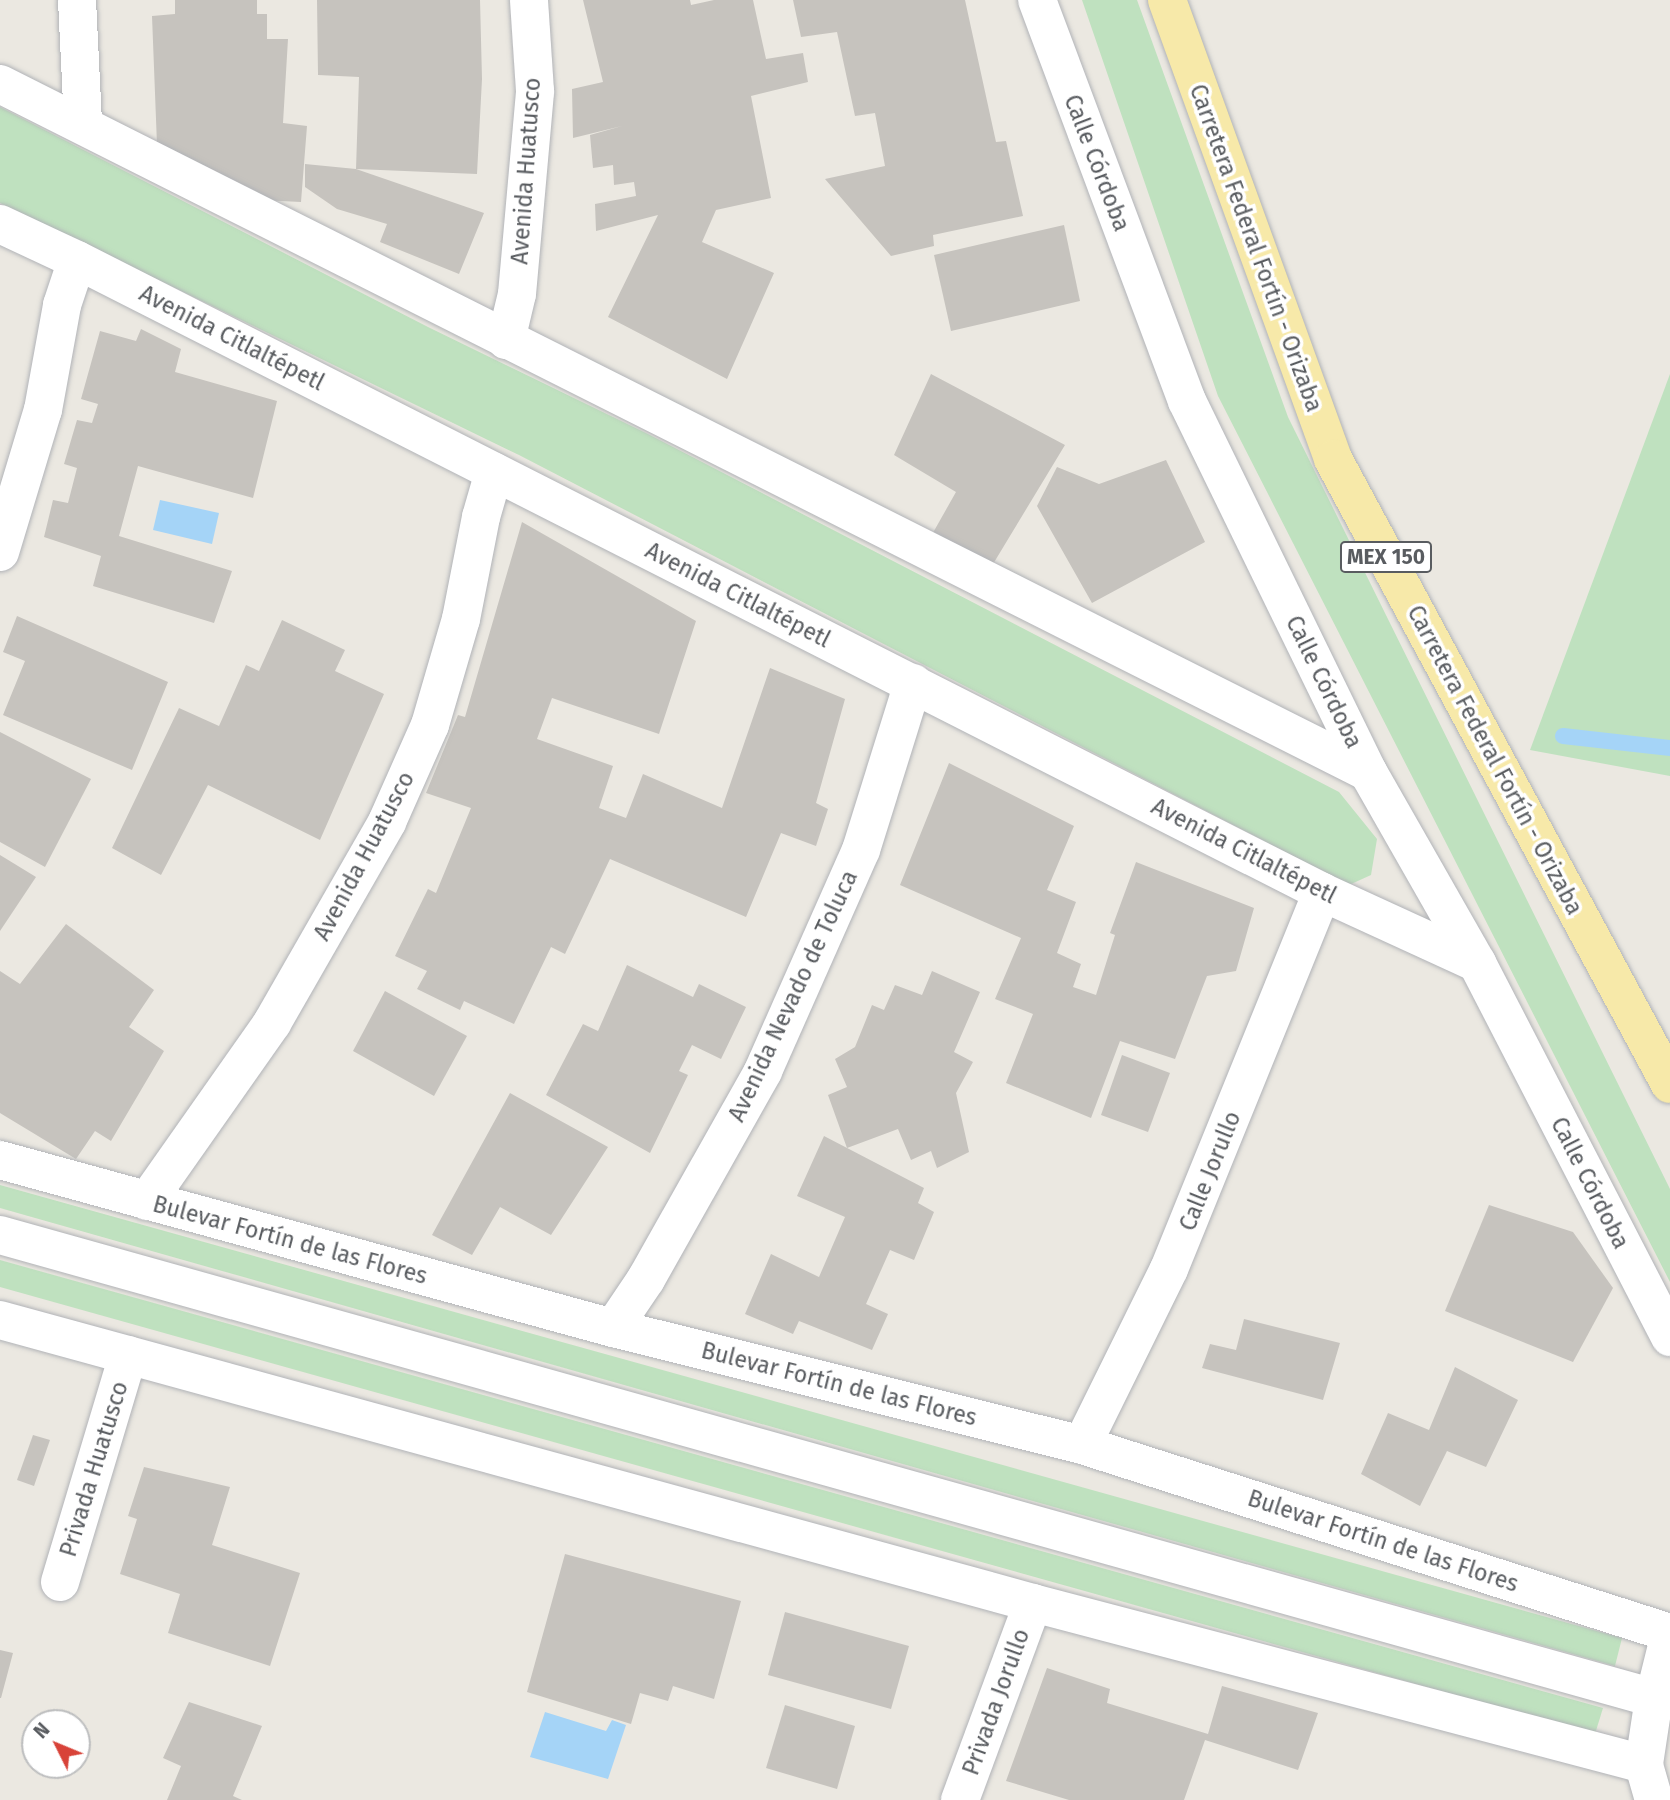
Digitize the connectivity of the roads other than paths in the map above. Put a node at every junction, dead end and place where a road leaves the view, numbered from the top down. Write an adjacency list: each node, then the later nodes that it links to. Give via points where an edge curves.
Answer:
1 (77, 0): 6 (street)
2 (529, 0): 9 (street, Avenida Huatusco, via 535,91 517,294)
3 (1037, 0): 13 (street, Calle Córdoba, via 1187,401)
4 (1167, 0): 16 (main road, Carretera Federal Fortín - Orizaba / MEX 150, via 1333,459)
5 (0, 84): 6 (street)
6 (83, 124): 9 (street)
7 (0, 224): 8 (street, Avenida Citlaltépetl)
8 (77, 260): 10 (street, Avenida Citlaltépetl); 11 (street, via 62,305 43,410)
9 (506, 340): 13 (street)
10 (494, 472): 12 (street, Avenida Citlaltépetl); 18 (street, Avenida Huatusco, via 461,619 430,725 387,822 272,1023)
11 (0, 552)
12 (913, 683): 14 (street, Avenida Citlaltépetl); 21 (street, Avenida Nevado de Toluca, via 860,850 768,1059 646,1279)
13 (1368, 772): 15 (street, Calle Córdoba)
14 (1322, 892): 15 (street, Avenida Citlaltépetl); 24 (street, Calle Jorullo, via 1169,1269)
15 (1477, 963): 22 (street, Calle Córdoba)
16 (1670, 1084)
17 (0, 1160): 18 (street, Bulevar Fortín de las Flores)
18 (147, 1201): 21 (street, Bulevar Fortín de las Flores)
19 (0, 1236): 28 (street)
20 (0, 1320): 23 (street)
21 (613, 1328): 24 (street, Bulevar Fortín de las Flores)
22 (1670, 1337)
23 (128, 1355): 25 (street, Privada Huatusco); 26 (street)
24 (1082, 1444): 27 (street, Bulevar Fortín de las Flores)
25 (60, 1582)
26 (1033, 1603): 29 (street); 30 (street, Privada Jorullo)
27 (1670, 1634): 28 (street)
28 (1654, 1698): 29 (street)
29 (1644, 1764): 31 (street)
30 (960, 1800)
31 (1654, 1800)

